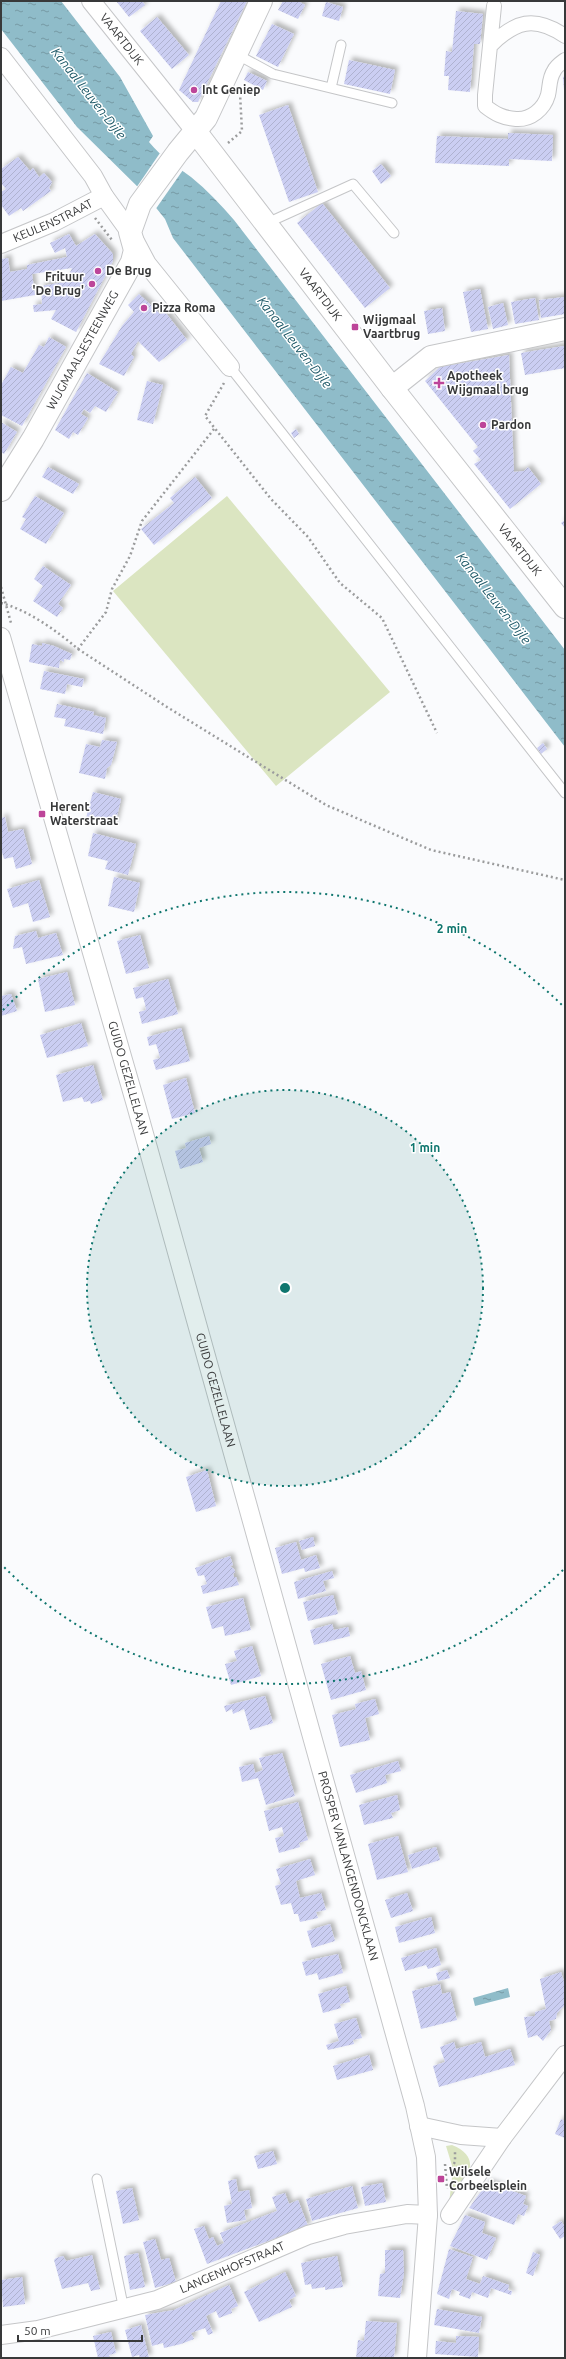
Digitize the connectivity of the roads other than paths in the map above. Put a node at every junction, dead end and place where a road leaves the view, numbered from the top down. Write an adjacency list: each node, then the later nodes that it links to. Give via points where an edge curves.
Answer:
1 (91, 1): 12 (street, VAARTDIJK)
2 (261, 1): 7 (street)
3 (494, 6): 6 (street)
4 (565, 36): 6 (street, via 540,24 521,24 503,33)
5 (341, 45): 10 (lane)
6 (490, 46): 9 (street, via 484,95 486,106 497,115 510,119 528,118 540,110 548,95 554,70)
7 (236, 54): 10 (lane, via 273,74); 12 (street, via 206,118)
8 (1, 57): 13 (street, via 70,143)
9 (565, 60)
10 (331, 88): 11 (lane)
11 (392, 103)
12 (195, 131): 14 (street, VAARTDIJK); 16 (street, via 140,204)
13 (104, 196): 16 (street); 17 (street, KEULENSTRAAT, via 54,222)
14 (267, 223): 15 (lane, via 353,184); 20 (street, VAARTDIJK)
15 (394, 233)
16 (121, 236): 19 (street, via 147,264); 21 (street, WIJGMAALSESTEENWEG, via 135,250 132,262)
17 (1, 244)
18 (565, 329): 20 (street, via 431,357)
19 (230, 367): 24 (lane)
20 (392, 388): 22 (street, VAARTDIJK)
21 (1, 490)
22 (565, 607)
23 (1, 637): 25 (street, GUIDO GEZELLELAAN)
24 (565, 793)
25 (252, 1520): 27 (street, PROSPER VANLANGENDONCKLAAN)
26 (565, 2055): 28 (street)
27 (420, 2126): 28 (street, via 461,2135); 30 (street, PROSPER VANLANGENDONCKLAAN, via 426,2157)
28 (502, 2138): 31 (street)
29 (97, 2179): 32 (lane)
30 (428, 2214): 32 (street, LANGENHOFSTRAAT, via 407,2214 344,2225 308,2235 157,2300); 34 (street)
31 (450, 2215)
32 (124, 2310): 33 (street, LANGENHOFSTRAAT, via 38,2330)
33 (1, 2335)
34 (417, 2358)

